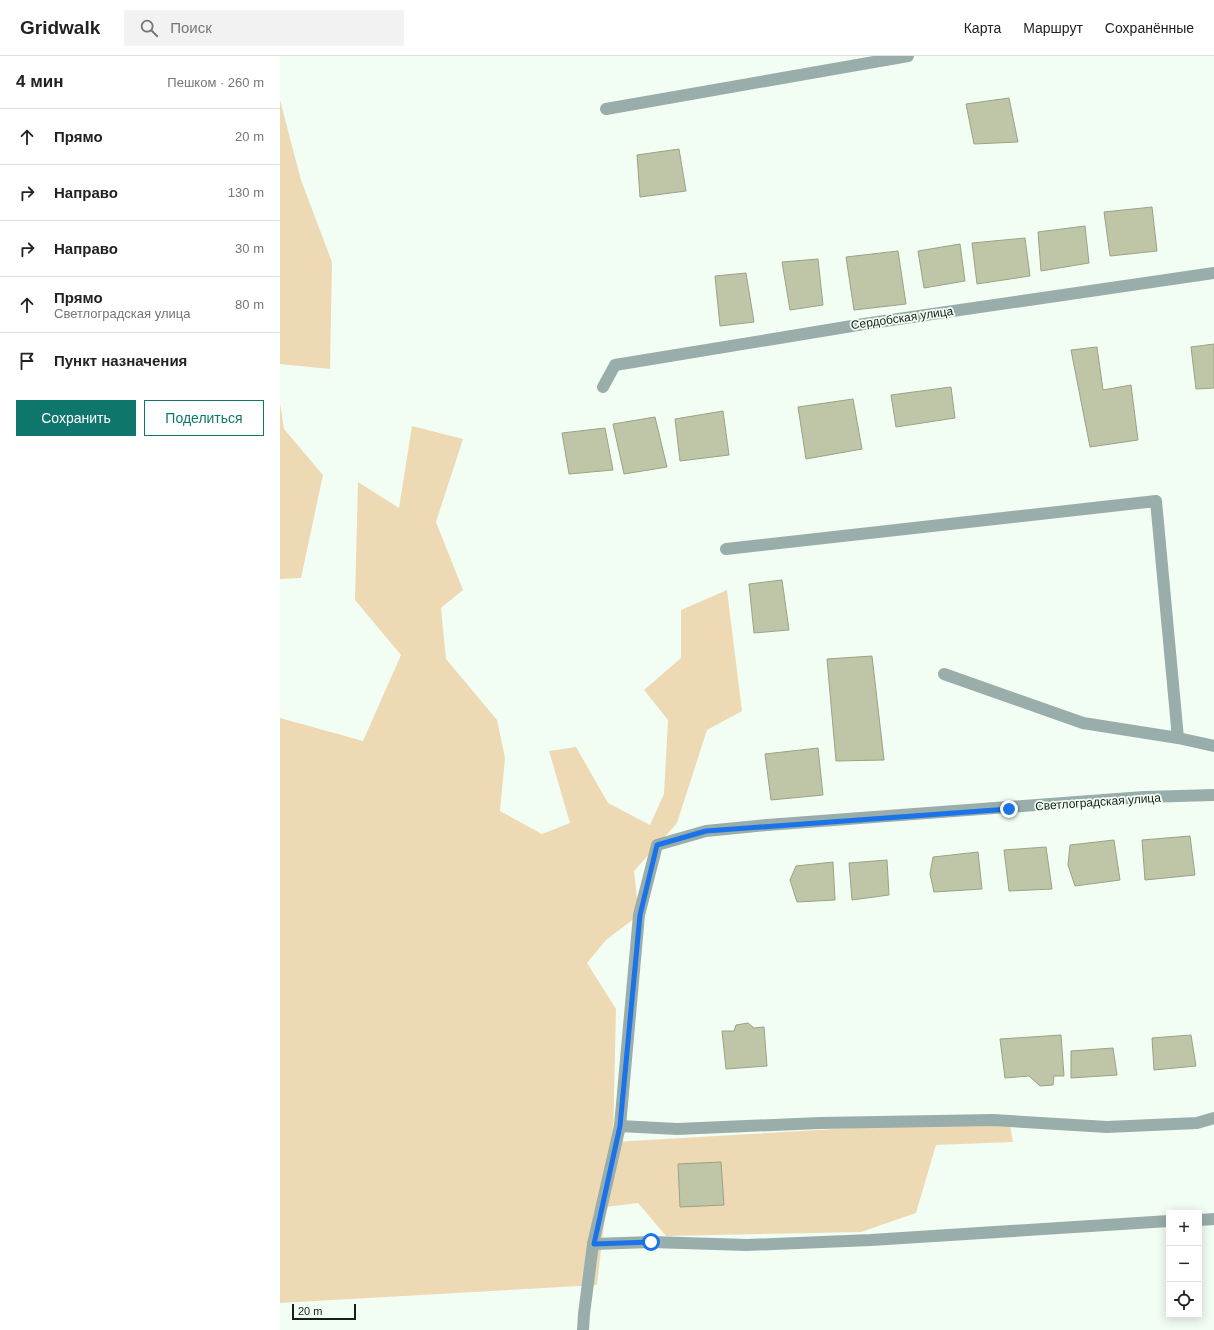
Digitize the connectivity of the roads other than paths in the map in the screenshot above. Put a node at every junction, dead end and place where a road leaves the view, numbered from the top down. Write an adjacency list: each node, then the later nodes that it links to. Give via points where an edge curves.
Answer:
1 (908, 56): 2 (street)
2 (606, 109)
3 (1214, 273): 4 (street, Сердобская улица, via 864,324 615,365)
4 (603, 387)
5 (726, 550): 7 (street, via 1156,501)
6 (944, 674): 7 (street, via 1083,723)
7 (1178, 738): 8 (street)
8 (1214, 746)
9 (1214, 794): 11 (street, Светлоградская улица, via 767,825 706,831 657,845 640,915)
10 (1214, 1118): 11 (street, via 1198,1123 1107,1127 993,1120 820,1122 676,1128)
11 (620, 1126): 15 (street)
12 (1214, 1219): 13 (street)
13 (1202, 1220)
14 (1166, 1221): 15 (street, via 871,1240 748,1245 651,1242)
15 (594, 1244): 16 (street)
16 (584, 1330)

